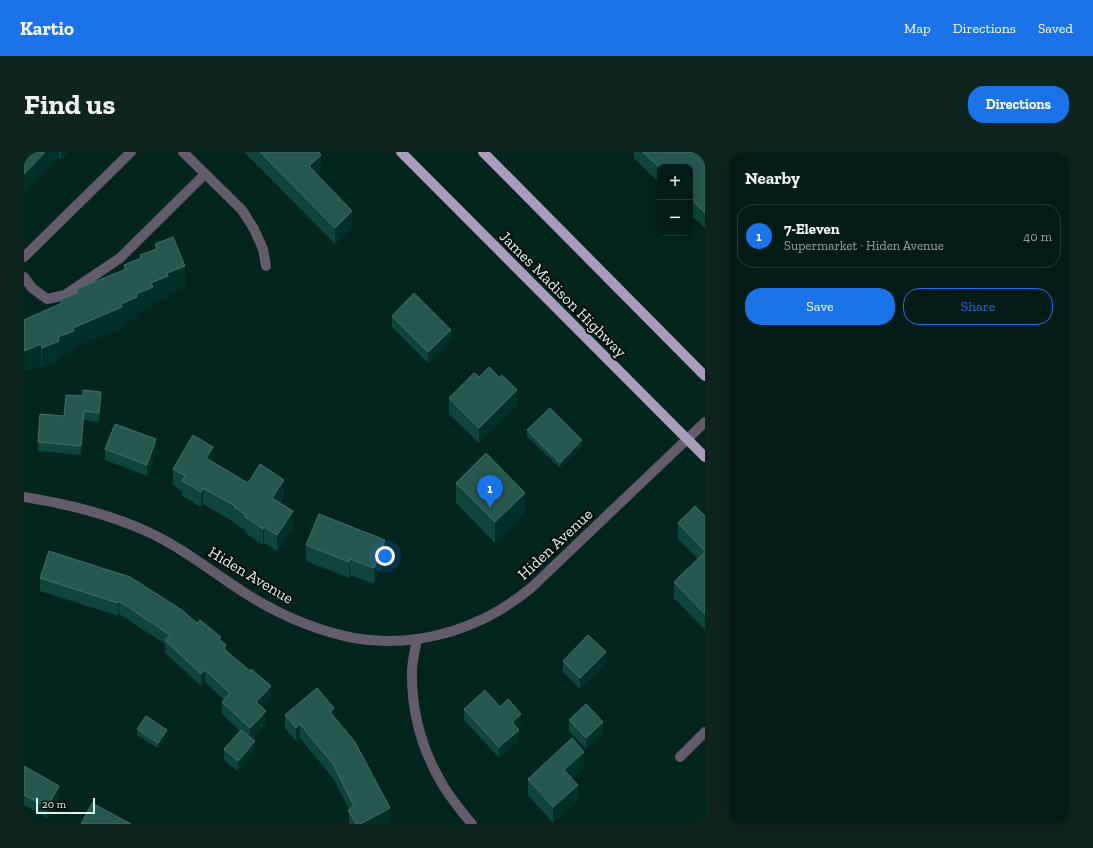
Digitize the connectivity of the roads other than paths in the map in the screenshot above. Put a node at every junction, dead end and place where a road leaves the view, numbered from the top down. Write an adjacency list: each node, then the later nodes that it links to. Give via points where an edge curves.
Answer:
1 (131, 152): 6 (street)
2 (183, 152): 5 (street)
3 (401, 152): 11 (main road, James Madison Highway)
4 (483, 152): 9 (main road)
5 (205, 174): 7 (street, via 242,210 254,228); 8 (street, via 120,258 65,295 47,299 32,288)
6 (24, 257)
7 (266, 266)
8 (24, 277)
9 (705, 376)
10 (705, 422): 11 (street, Hiden Avenue)
11 (687, 439): 12 (main road, James Madison Highway); 14 (street, Hiden Avenue, via 531,588 510,604 482,620 446,633)
12 (705, 457)
13 (24, 497): 14 (street, Hiden Avenue, via 100,512 146,531 183,551 253,598 323,630 354,638)
14 (417, 639): 17 (street, via 412,668 413,698 419,733 444,787)
15 (705, 732): 16 (street)
16 (680, 757)
17 (472, 824)

